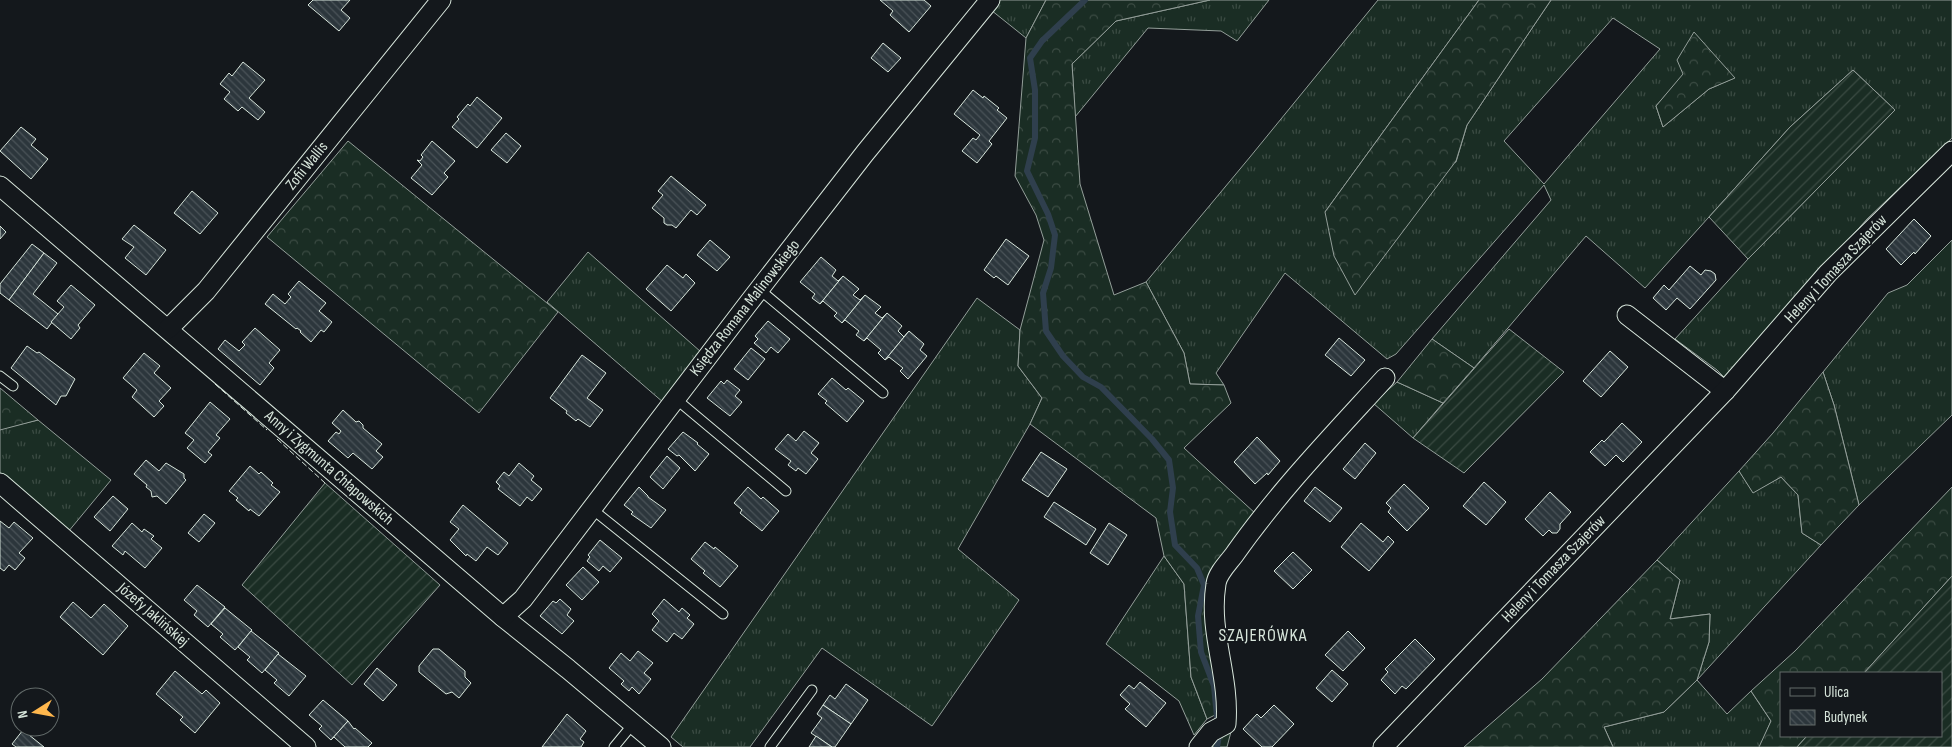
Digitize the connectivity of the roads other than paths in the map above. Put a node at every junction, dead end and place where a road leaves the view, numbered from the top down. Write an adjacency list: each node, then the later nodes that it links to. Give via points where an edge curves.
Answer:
1 (441, 0): 7 (street, Zofii Wallis, via 206,291)
2 (990, 0): 5 (street, Księdza Romana Malinowskiego)
3 (1952, 151): 11 (street, Heleny i Tomasza Szajerów, via 1828,273)
4 (0, 186): 7 (street, Anny i Zygmunta Chłapowskich)
5 (759, 289): 12 (lane); 13 (street, Księdza Romana Malinowskiego)
6 (1627, 315): 11 (street)
7 (168, 328): 18 (street, Anny i Zygmunta Chłapowskich)
8 (0, 376): 10 (lane)
9 (1385, 378): 25 (street, via 1277,498 1216,581 1213,614 1228,706 1226,724 1211,732)
10 (13, 386)
11 (1725, 391): 26 (street, Heleny i Tomasza Szajerów)
12 (883, 393)
13 (676, 399): 15 (lane); 16 (street, Księdza Romana Malinowskiego)
14 (0, 483): 21 (street, Józefy Jaklińskiej)
15 (786, 491)
16 (592, 509): 17 (lane); 18 (street, Księdza Romana Malinowskiego, via 523,599)
17 (723, 614)
18 (503, 617): 20 (street, Anny i Zygmunta Chłapowskich)
19 (812, 690): 24 (lane)
20 (633, 724): 22 (lane); 23 (street, Anny i Zygmunta Chłapowskich)
21 (306, 747)
22 (614, 747)
23 (661, 747)
24 (770, 747)
25 (1199, 747)
26 (1384, 747)

